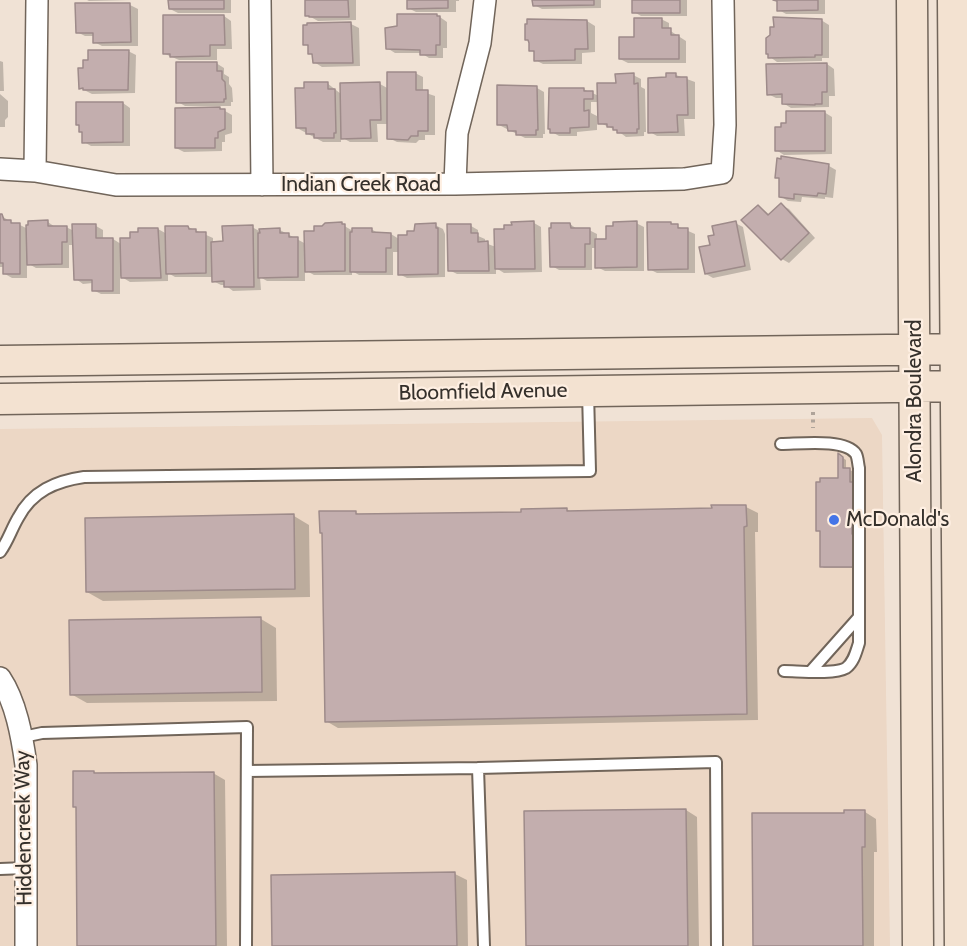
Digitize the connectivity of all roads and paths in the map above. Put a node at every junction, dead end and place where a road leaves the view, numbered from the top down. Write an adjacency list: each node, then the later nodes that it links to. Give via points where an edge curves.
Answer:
1 (37, 0): 8 (street)
2 (260, 0): 11 (street)
3 (484, 0): 10 (street, via 480,43 457,133)
4 (723, 0): 10 (street, Indian Creek Road, via 722,173 684,179)
5 (912, 0): 12 (main road, Alondra Boulevard)
6 (953, 0): 9 (main road, Alondra Boulevard)
7 (0, 169): 8 (street, Indian Creek Road)
8 (35, 171): 11 (street, Indian Creek Road, via 116,185)
9 (961, 174): 13 (main road, Alondra Boulevard)
10 (456, 184): 11 (street, Indian Creek Road)
11 (262, 185)
12 (914, 349): 13 (main road, Bloomfield Avenue); 14 (main road, Bloomfield Avenue); 15 (main road, Alondra Boulevard)
13 (961, 349): 16 (main road, Alondra Boulevard)
14 (0, 361)
15 (915, 386): 16 (main road, Bloomfield Avenue); 17 (main road, Bloomfield Avenue); 34 (main road, Alondra Boulevard)
16 (961, 386): 35 (main road, Alondra Boulevard)
17 (588, 391): 18 (main road, Bloomfield Avenue); 20 (lane, via 590,471 84,477 47,487 31,500)
18 (0, 399)
19 (781, 444): 21 (lane, via 846,446 856,455)
20 (0, 552)
21 (859, 617): 23 (lane); 23 (lane, via 855,658 845,668)
22 (784, 671): 23 (lane)
23 (811, 671)
24 (0, 678): 25 (street, Hiddencreek Way)
25 (23, 737): 27 (lane, via 53,732 247,727); 28 (street, Hiddencreek Way)
26 (478, 768): 27 (lane); 32 (lane); 33 (lane, via 716,762)
27 (247, 771): 31 (lane)
28 (26, 868): 29 (lane); 30 (street, Hiddencreek Way)
29 (0, 869)
30 (26, 946)
31 (246, 946)
32 (484, 946)
33 (717, 946)
34 (918, 946)
35 (960, 946)

